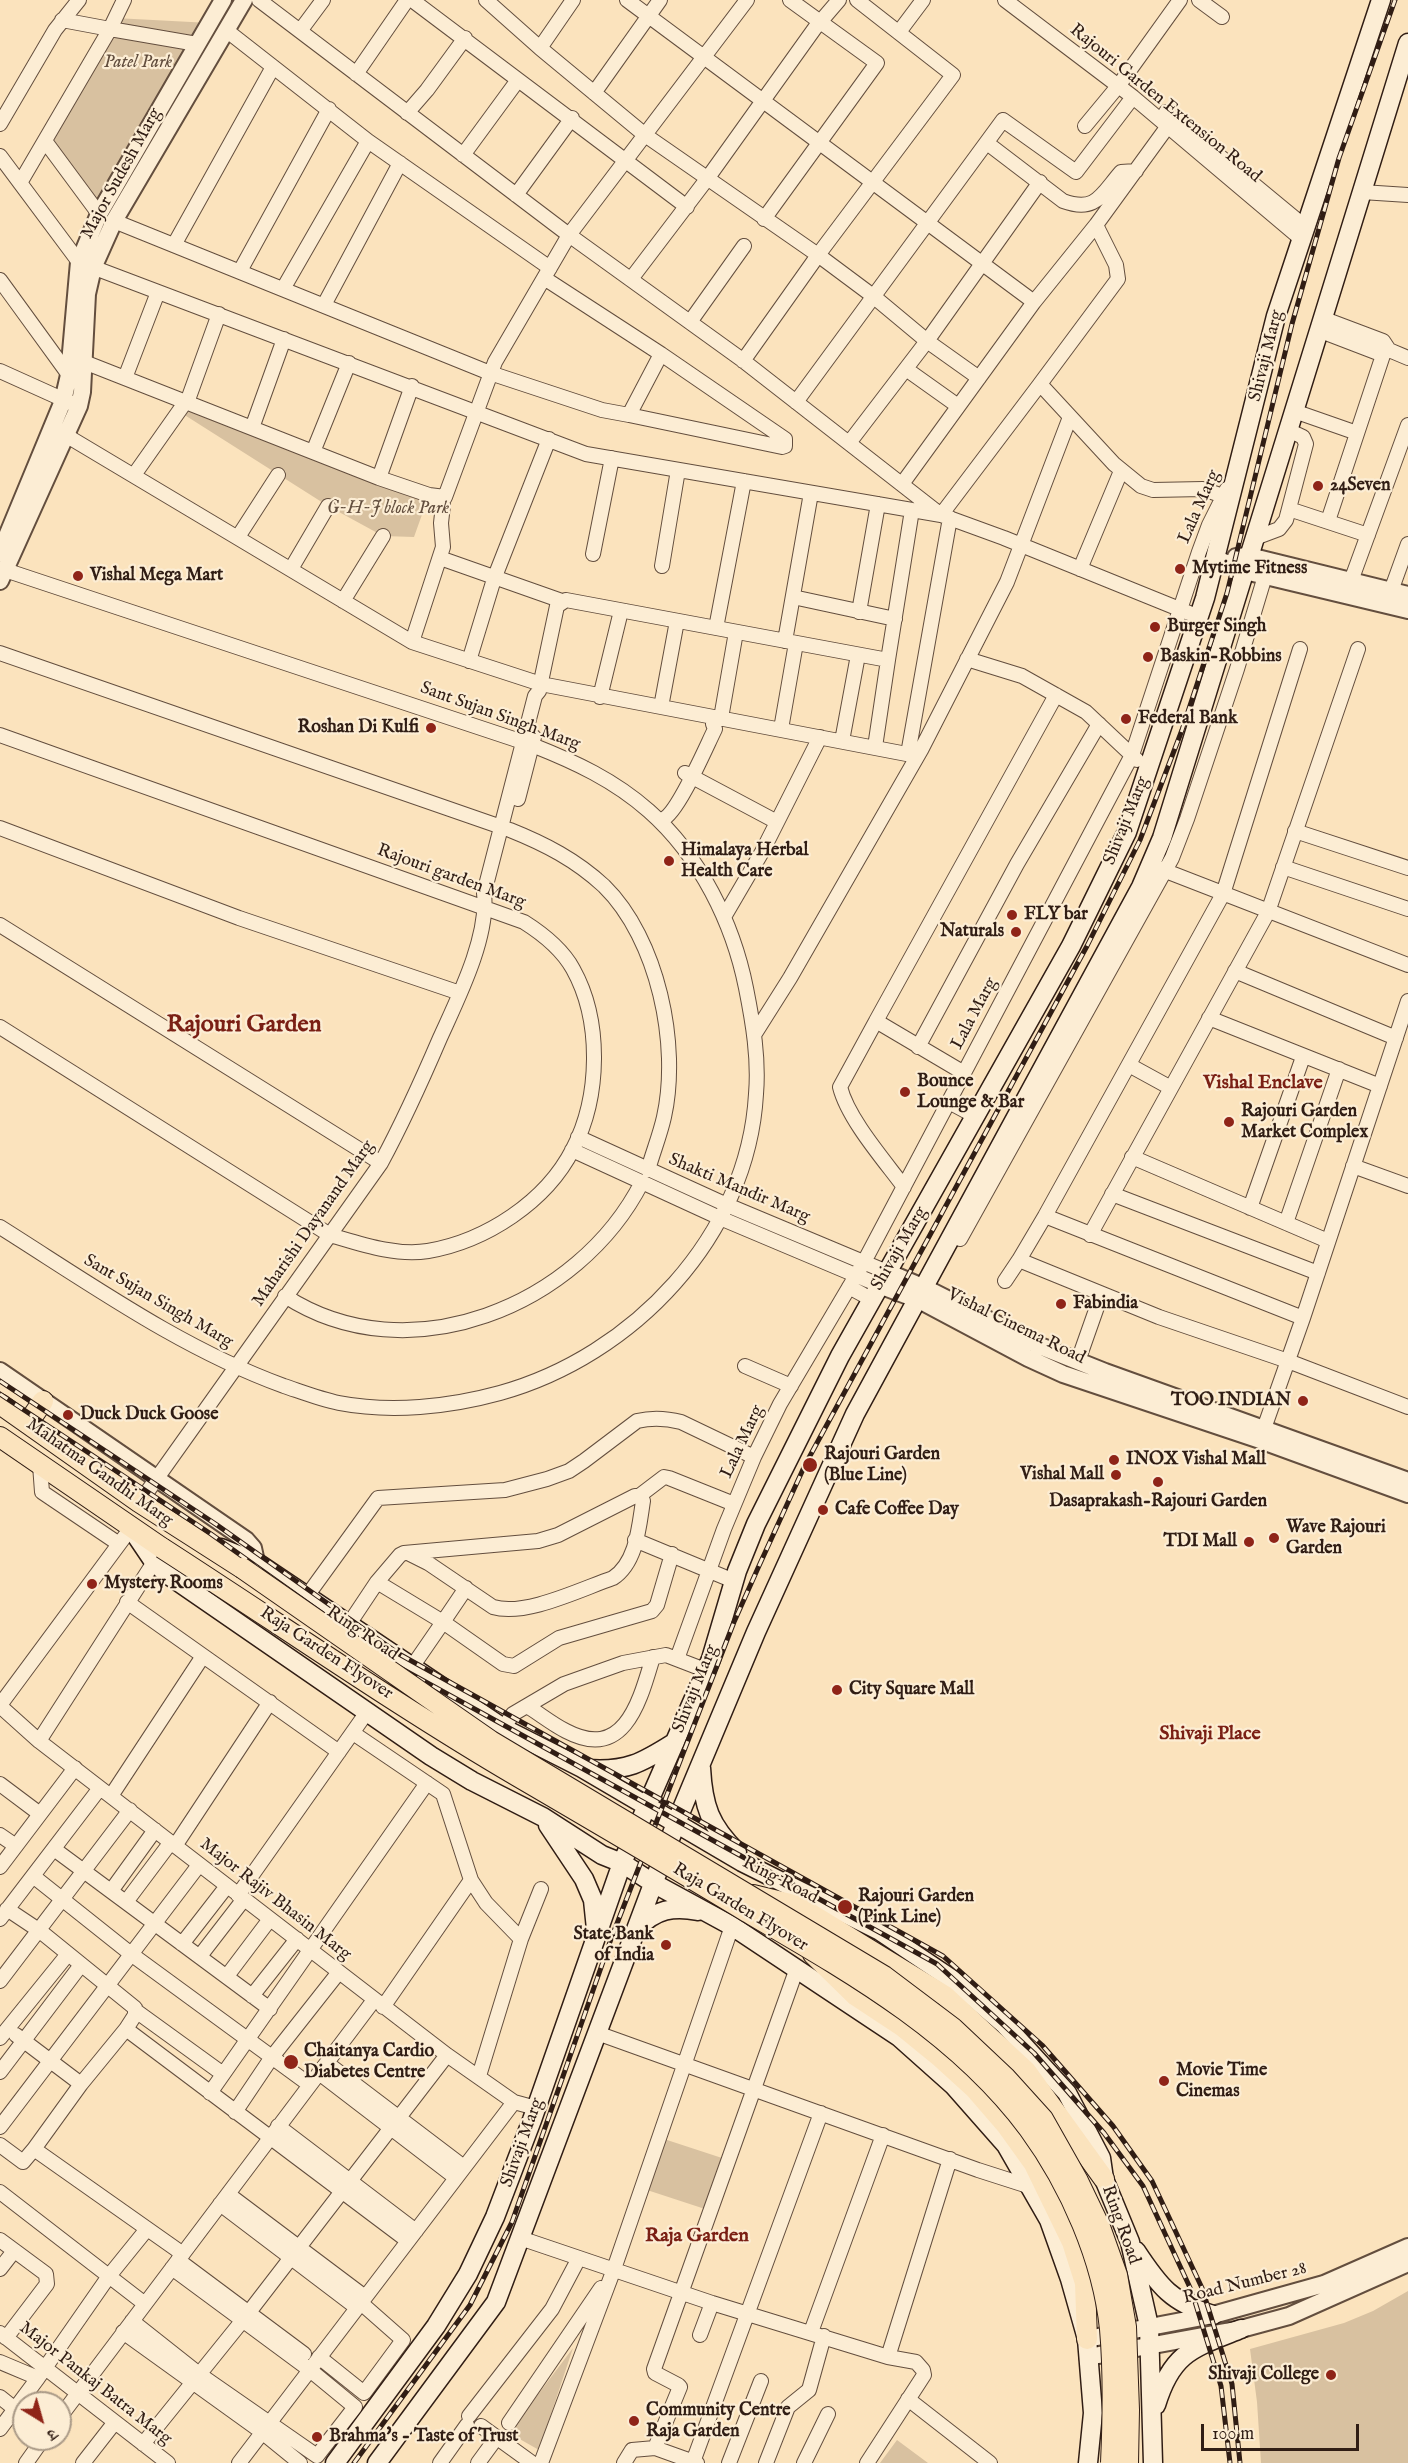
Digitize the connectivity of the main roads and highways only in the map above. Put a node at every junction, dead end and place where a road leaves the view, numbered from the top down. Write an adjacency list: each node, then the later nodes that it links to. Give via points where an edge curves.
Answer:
1 (1381, 0): 13 (main road, Shivaji Marg, via 1276,316 1217,559 1126,832 1071,946 840,1356 756,1524 711,1659)
2 (1408, 43): 3 (main road, Shivaji Marg)
3 (1401, 85): 14 (main road, Shivaji Marg, via 1320,324 1162,838 1158,868 1141,887 855,1414)
4 (43, 1401): 6 (main road)
5 (0, 1404): 6 (main road, Mahatma Gandhi Marg)
6 (27, 1423): 9 (main road, Mahatma Gandhi Marg)
7 (0, 1437): 8 (main road, Mahatma Gandhi Marg)
8 (131, 1528): 10 (main road, Raja Garden Flyover)
9 (200, 1540): 11 (main road, Raja Garden Flyover)
10 (158, 1555): 16 (main road, via 167,1574); 27 (main road, Raja Garden Flyover, bridge, via 481,1755)
11 (249, 1565): 12 (main road, Ring Road, via 307,1596); 23 (main road, Raja Garden Flyover, bridge, via 490,1741)
12 (503, 1728): 15 (main road, Ring Road); 16 (main road, via 514,1749 510,1767 490,1781)
13 (675, 1742): 15 (main road, via 631,1766 610,1771); 17 (main road, Shivaji Marg)
14 (701, 1763): 19 (main road, Shivaji Marg); 21 (main road, via 710,1818 722,1838)
15 (582, 1768): 17 (main road, Ring Road)
16 (472, 1781): 18 (main road)
17 (647, 1807): 19 (main road, Ring Road); 20 (main road, Shivaji Marg)
18 (543, 1817): 20 (main road, via 602,1855); 26 (main road, via 584,1879 593,1900)
19 (676, 1823): 21 (main road, Ring Road); 22 (main road, Shivaji Marg)
20 (622, 1863): 22 (main road); 26 (main road, Shivaji Marg)
21 (752, 1867): 28 (main road, Ring Road, via 880,1931 953,1980 1005,2024 1067,2093 1101,2158)
22 (653, 1883): 24 (main road); 25 (main road, Shivaji Marg)
23 (742, 1892): 28 (main road, bridge, via 798,1906 945,1996 1026,2072); 38 (main road, Raja Garden Flyover, bridge, via 884,1977 953,2028 1043,2119 1100,2227 1117,2275 1126,2327)
24 (709, 1913): 25 (main road, via 681,1907 657,1912); 32 (main road, via 899,2037 954,2086 1006,2145 1049,2220 1071,2279)
25 (636, 1930): 35 (main road, Shivaji Marg, via 496,2302)
26 (597, 1934): 34 (main road, Shivaji Marg, via 495,2217 468,2274 436,2326)
27 (802, 1944): 32 (main road, bridge, via 856,1996 903,2027 974,2088 1034,2164 1072,2242 1085,2283); 37 (main road, Raja Garden Flyover, bridge, via 875,1988 943,2039 1030,2131 1062,2184 1100,2278 1110,2328)
28 (1104, 2179): 29 (main road, Ring Road)
29 (1130, 2242): 30 (main road, via 1168,2292 1191,2308); 33 (main road, Ring Road, via 1149,2326)
30 (1213, 2315)
31 (1241, 2329): 33 (main road, via 1193,2349 1175,2364 1163,2383)
32 (1087, 2348): 36 (main road, via 1093,2413)
33 (1153, 2416): 39 (main road, Ring Road)
34 (335, 2463)
35 (377, 2463)
36 (1088, 2463)
37 (1111, 2463)
38 (1128, 2463)
39 (1153, 2463)

